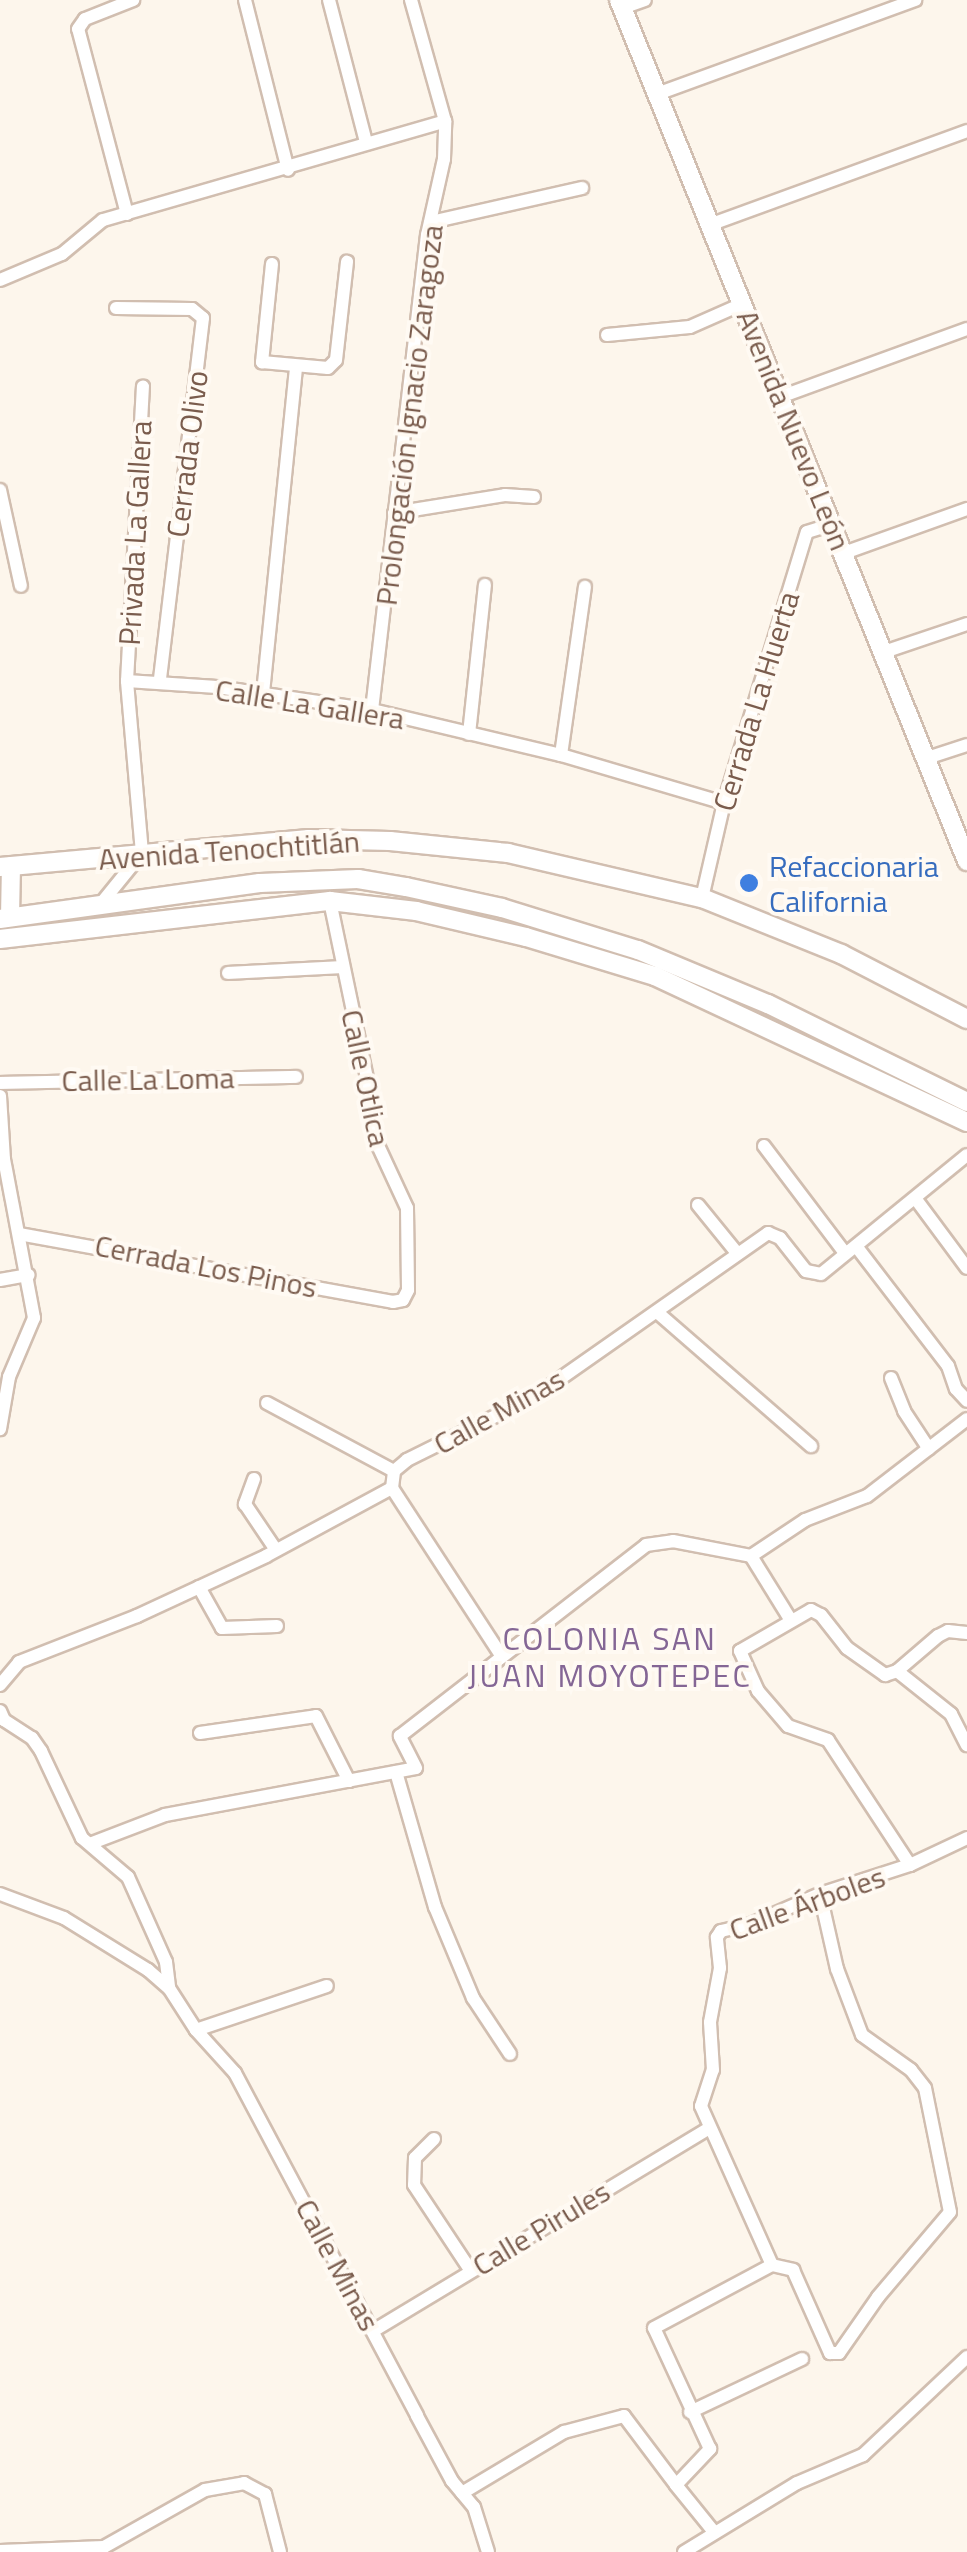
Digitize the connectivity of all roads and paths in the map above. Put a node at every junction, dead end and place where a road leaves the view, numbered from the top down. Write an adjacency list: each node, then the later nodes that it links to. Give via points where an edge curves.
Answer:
1 (133, 0): 14 (street, via 85,19 78,29)
2 (245, 0): 12 (street)
3 (330, 0): 11 (street)
4 (411, 0): 9 (street, Prolongación Ignacio Zaragoza)
5 (645, 0): 7 (street)
6 (915, 0): 8 (street)
7 (620, 4): 8 (main road, Avenida Nuevo León)
8 (657, 94): 16 (main road, Avenida Nuevo León)
9 (444, 121): 11 (street); 15 (street, Prolongación Ignacio Zaragoza)
10 (967, 131): 16 (street)
11 (366, 142): 12 (street)
12 (288, 170): 14 (street)
13 (582, 188): 15 (street)
14 (127, 214): 19 (street, via 97,224 54,259)
15 (431, 222): 30 (street, Prolongación Ignacio Zaragoza)
16 (710, 225): 20 (main road, Avenida Nuevo León)
17 (346, 262): 24 (street, via 336,360 328,368)
18 (272, 264): 24 (street, via 260,357 268,365)
19 (0, 280)
20 (742, 304): 23 (street, via 690,327); 26 (main road, Avenida Nuevo León)
21 (116, 308): 38 (street, Cerrada Olivo, via 192,309 202,318)
22 (967, 329): 26 (street)
23 (607, 336)
24 (296, 367): 40 (street)
25 (143, 386): 39 (street, Privada La Gallera)
26 (780, 397): 31 (main road, Avenida Nuevo León)
27 (0, 490): 33 (street)
28 (534, 497): 30 (street, via 505,495)
29 (967, 508): 32 (street)
30 (394, 513): 41 (street, Prolongación Ignacio Zaragoza)
31 (833, 524): 32 (main road, Avenida Nuevo León); 46 (street, Cerrada La Huerta, via 807,532)
32 (844, 553): 37 (main road, Avenida Nuevo León)
33 (21, 586)
34 (485, 586): 42 (street)
35 (586, 586): 44 (street)
36 (967, 624): 37 (street)
37 (884, 652): 45 (main road, Avenida Nuevo León)
38 (160, 680): 39 (street, Calle La Gallera); 40 (street, Calle La Gallera)
39 (127, 681): 47 (street)
40 (263, 693): 41 (street, Calle La Gallera)
41 (372, 710): 42 (street, Calle La Gallera)
42 (469, 734): 44 (street, Calle La Gallera)
43 (967, 745): 45 (street)
44 (561, 755): 46 (street, Calle La Gallera)
45 (927, 758): 48 (main road, Avenida Nuevo León)
46 (724, 804): 50 (street, Cerrada La Huerta)
47 (142, 853): 49 (main road, Avenida Tenochtitlán); 50 (main road, Avenida Tenochtitlán, via 310,839 390,841 508,853); 52 (street)
48 (967, 861)
49 (5, 866): 53 (main road)
50 (702, 898): 57 (main road, Avenida Tenochtitlán, via 841,954)
51 (330, 901): 54 (main road); 55 (street, Calle Otlica); 62 (main road, via 416,910 654,976)
52 (99, 906): 53 (main road); 61 (main road, via 260,883 358,879 502,908 698,974)
53 (5, 918)
54 (0, 938)
55 (342, 967): 56 (street); 74 (street, Calle Otlica, via 375,1139 407,1208 408,1290)
56 (228, 973)
57 (967, 1018)
58 (296, 1077): 59 (street, Calle La Loma)
59 (0, 1082)
60 (0, 1099): 65 (street)
61 (967, 1102)
62 (967, 1122)
63 (764, 1146): 69 (street)
64 (967, 1155): 66 (street, Calle Minas)
65 (2, 1159): 68 (street)
66 (915, 1198): 69 (street, Calle Minas); 71 (street)
67 (698, 1205): 70 (street)
68 (19, 1234): 72 (street); 74 (street, Cerrada Los Pinos)
69 (851, 1250): 70 (street, Calle Minas, via 813,1275 775,1234); 77 (street, via 948,1366)
70 (738, 1253): 75 (street, Calle Minas)
71 (967, 1268)
72 (28, 1276): 73 (street); 80 (street, via 34,1318 9,1377)
73 (0, 1280)
74 (393, 1302)
75 (658, 1313): 81 (street); 83 (street, Calle Minas, via 534,1397)
76 (890, 1378): 82 (street)
77 (967, 1401)
78 (267, 1403): 83 (street)
79 (967, 1418): 82 (street)
80 (0, 1429)
81 (811, 1446)
82 (929, 1449): 87 (street, via 867,1496 805,1520)
83 (394, 1471): 85 (street)
84 (254, 1480): 86 (street, via 245,1504)
85 (392, 1488): 86 (street); 92 (street)
86 (276, 1550): 88 (street)
87 (752, 1556): 89 (street); 92 (street, via 674,1541 646,1545)
88 (200, 1587): 90 (street, via 222,1628); 94 (street, via 19,1662)
89 (790, 1620): 93 (street, via 811,1610 846,1648 885,1675); 102 (street, via 740,1651 758,1690 788,1726 828,1740)
90 (277, 1626)
91 (967, 1633): 93 (street, via 948,1630)
92 (501, 1655): 98 (street, via 400,1736 416,1768)
93 (897, 1672): 97 (street, via 952,1714)
94 (0, 1685)
95 (0, 1710): 101 (street, via 32,1738 73,1824)
96 (200, 1733): 99 (street, via 316,1716)
97 (967, 1745)
98 (396, 1772): 99 (street); 108 (street, via 435,1907 472,1998)
99 (349, 1782): 101 (street, via 164,1816)
100 (967, 1838): 102 (street, Calle Árboles)
101 (92, 1844): 106 (street, via 134,1890 166,1962)
102 (910, 1865): 104 (street, Calle Árboles)
103 (0, 1894): 106 (street, via 64,1918)
104 (820, 1894): 109 (street, Calle Árboles, via 717,1937 713,2070 701,2106); 111 (street, via 836,1969 862,2036 926,2088 950,2212 839,2353 830,2353 793,2270)
105 (327, 1986): 107 (street)
106 (169, 1988): 107 (street, Calle Minas)
107 (196, 2030): 113 (street, Calle Minas, via 235,2073)
108 (510, 2054)
109 (710, 2128): 111 (street); 112 (street, Calle Pirules)
110 (434, 2139): 112 (street, via 415,2158 414,2185)
111 (772, 2265): 116 (street, via 654,2328)
112 (471, 2271): 113 (street, Calle Pirules)
113 (373, 2331): 118 (street, Calle Minas)
114 (967, 2357): 119 (street, via 863,2456)
115 (802, 2359): 116 (street)
116 (690, 2412): 117 (street, via 710,2449)
117 (676, 2485): 118 (street, via 624,2416 564,2432); 119 (street)
118 (462, 2493): 123 (street, Calle Minas)
119 (714, 2532): 124 (street)
120 (0, 2550): 121 (street)
121 (55, 2550): 122 (street, via 104,2547 205,2490 244,2483 265,2494)
122 (280, 2552)
123 (488, 2552)
124 (684, 2552)

